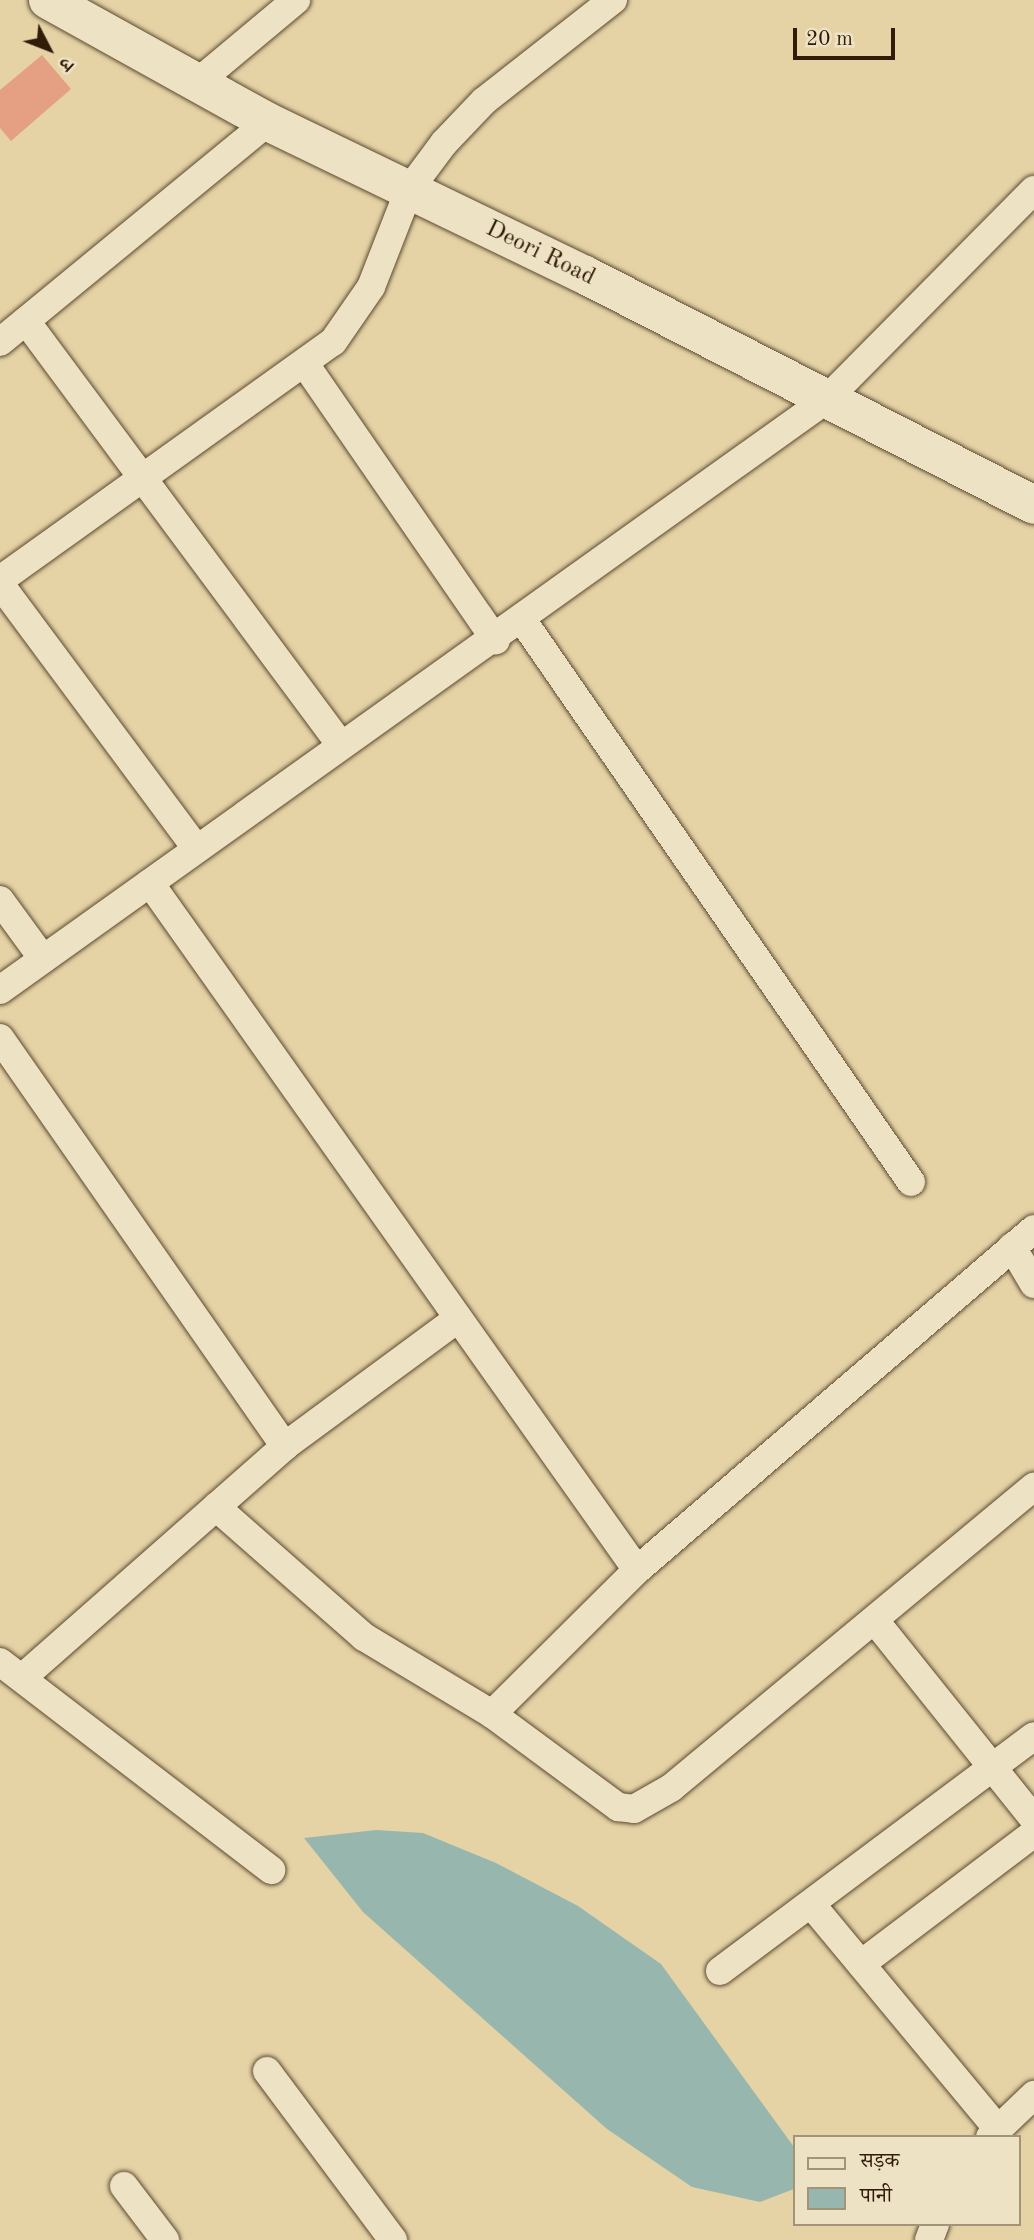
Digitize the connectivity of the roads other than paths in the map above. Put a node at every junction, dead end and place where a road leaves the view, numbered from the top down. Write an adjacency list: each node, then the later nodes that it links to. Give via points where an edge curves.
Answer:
1 (48, 0): 4 (street, Deori Road)
2 (296, 0): 4 (street)
3 (613, 0): 6 (street, via 484,101)
4 (198, 82): 5 (street, Deori Road)
5 (268, 122): 6 (street, Deori Road); 8 (street)
6 (409, 190): 10 (street, via 372,287 333,342); 11 (street, Deori Road)
7 (1034, 190): 11 (street)
8 (26, 321): 9 (street); 12 (street)
9 (0, 342)
10 (304, 364): 12 (street); 16 (street)
11 (827, 399): 13 (street, Deori Road); 15 (street)
12 (146, 480): 14 (street); 17 (street)
13 (1034, 505)
14 (0, 582): 18 (street)
15 (523, 621): 16 (street); 24 (street)
16 (496, 641): 17 (street)
17 (340, 744): 18 (street)
18 (196, 848): 19 (street)
19 (150, 883): 21 (street); 28 (street)
20 (0, 900): 21 (street)
21 (43, 959): 22 (street)
22 (0, 990)
23 (0, 1038): 29 (street)
24 (911, 1182)
25 (1034, 1229): 26 (street)
26 (1012, 1247): 27 (street); 32 (street)
27 (1034, 1284)
28 (456, 1320): 29 (street); 32 (street)
29 (285, 1447): 31 (street)
30 (1034, 1487): 33 (street)
31 (216, 1507): 34 (street); 35 (street, via 364,1637)
32 (637, 1570): 35 (street)
33 (876, 1622): 35 (street, via 671,1788 634,1809 618,1807); 37 (street)
34 (11, 1670): 40 (street)
35 (492, 1714)
36 (1034, 1736): 37 (street)
37 (992, 1766): 38 (street); 41 (street)
38 (1034, 1819)
39 (1034, 1833): 42 (street)
40 (271, 1870)
41 (811, 1904): 42 (street); 43 (street)
42 (861, 1964): 46 (street)
43 (720, 1971)
44 (267, 2071): 49 (street)
45 (1034, 2095): 46 (street)
46 (994, 2133)
47 (124, 2186): 48 (street)
48 (161, 2239)
49 (393, 2240)

